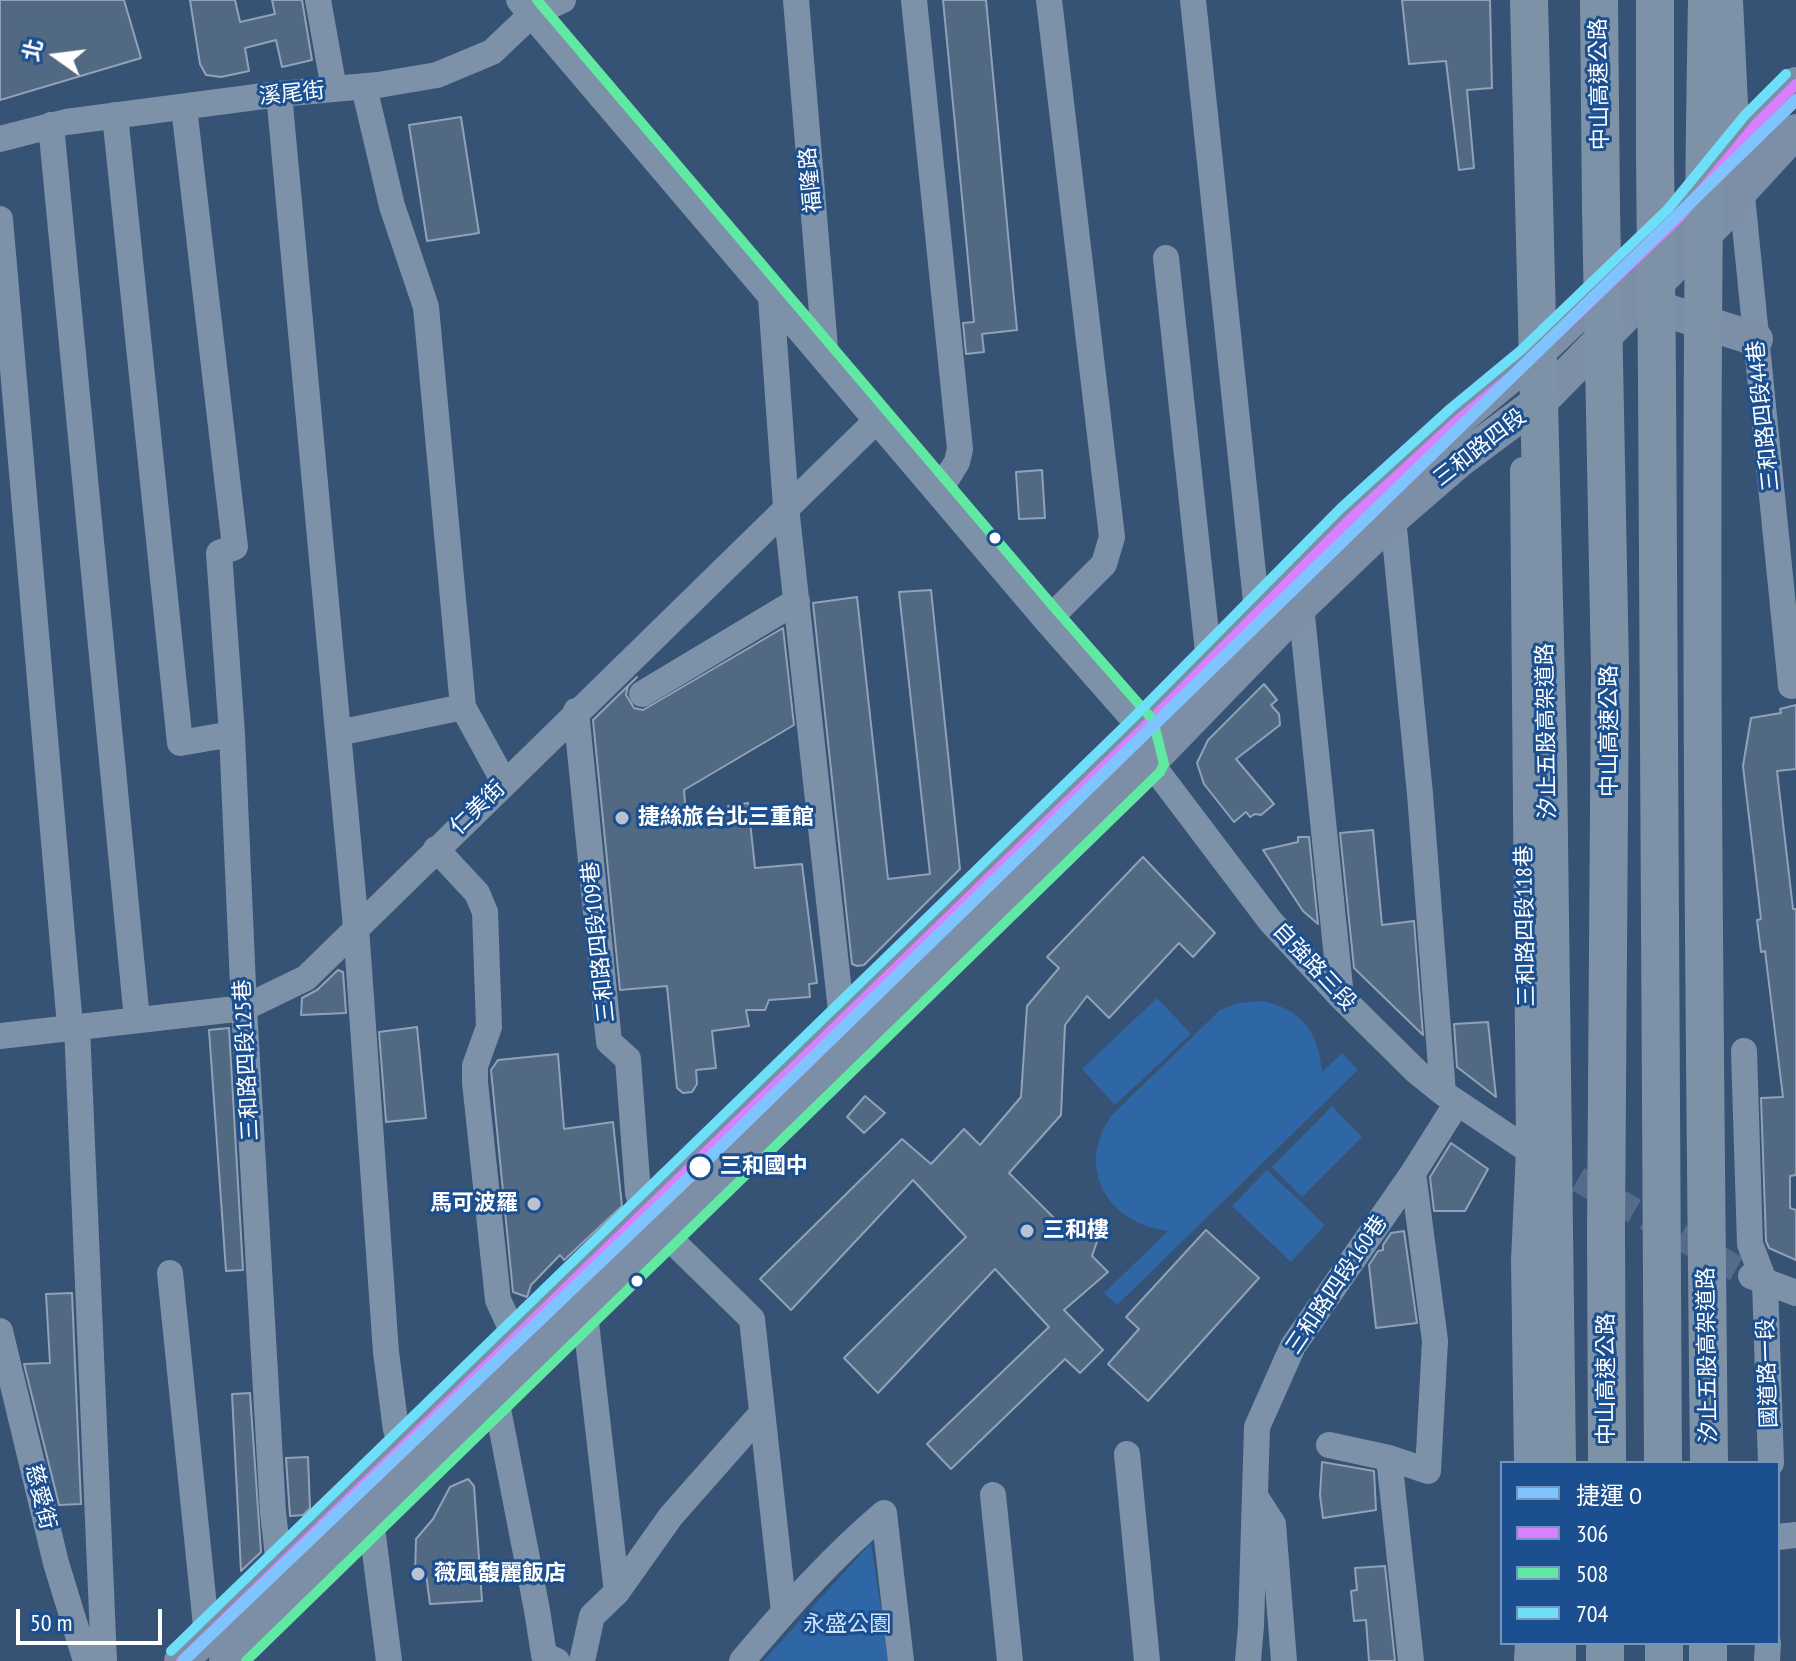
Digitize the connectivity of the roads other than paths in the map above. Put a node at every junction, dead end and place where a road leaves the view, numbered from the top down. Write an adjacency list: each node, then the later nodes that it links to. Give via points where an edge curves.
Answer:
1 (318, 0): 15 (street)
2 (563, 0): 12 (street, 溪尾街)
3 (796, 0): 29 (street, 福隆路)
4 (914, 0): 32 (street, via 960,449)
5 (1049, 0): 38 (street, via 1112,537 1104,564)
6 (1193, 0): 37 (street)
7 (1529, 0): 76 (highway, 汐止五股高架道路, bridge, via 1548,762)
8 (1599, 0): 77 (highway, 中山高速公路, bridge, via 1610,670)
9 (1655, 0): 78 (highway, bridge)
10 (1707, 0): 79 (highway, 汐止五股高架道路, bridge, via 1701,748)
11 (1730, 0): 22 (street, 三和路四段44巷)
12 (525, 8): 14 (street, 溪尾街, via 492,52 437,75); 26 (street)
13 (1796, 84): 22 (main road, 三和路四段)
14 (364, 87): 15 (street, 溪尾街); 42 (street, via 392,206 426,307)
15 (334, 89): 16 (street, 溪尾街)
16 (279, 94): 17 (street, 溪尾街); 45 (street)
17 (184, 107): 18 (street, 溪尾街); 46 (street, 三和路四段125巷, via 235,547 219,553)
18 (115, 115): 19 (street, 溪尾街); 46 (street, via 180,743)
19 (51, 125): 21 (street, 溪尾街); 53 (street)
20 (1796, 131): 23 (main road, 三和路四段)
21 (0, 139)
22 (1737, 146): 23 (street, 三和路四段44巷); 37 (main road, 三和路四段, via 1678,219 1529,361 1351,518)
23 (1741, 191): 27 (main road, 三和路四段); 28 (street, 三和路四段44巷)
24 (0, 219): 55 (street)
25 (1166, 258): 39 (street)
26 (771, 298): 29 (street); 33 (street)
27 (1639, 302): 28 (main road); 30 (main road, 三和路四段)
28 (1756, 339): 40 (street, 三和路四段44巷)
29 (826, 360): 31 (street)
30 (1522, 415): 34 (main road, 三和路四段); 59 (street, 三和路四段118巷)
31 (877, 420): 32 (street); 33 (street, 仁美街)
32 (938, 493): 38 (street)
33 (786, 507): 35 (street); 43 (street, 仁美街)
34 (1393, 518): 36 (main road, 三和路四段); 58 (street)
35 (797, 601): 41 (street); 54 (street)
36 (1301, 606): 47 (main road, 三和路四段); 51 (street)
37 (1257, 611): 39 (main road, 三和路四段)
38 (1047, 621): 44 (street)
39 (1209, 661): 44 (main road, 三和路四段)
40 (1794, 686)
41 (642, 694)
42 (463, 707): 45 (street); 48 (street)
43 (576, 711): 48 (street, 仁美街); 61 (street, 三和路四段109巷, via 609,1042 628,1059 638,1193)
44 (1142, 729): 47 (street, 自強路三段); 54 (main road, 三和路四段)
45 (338, 733): 50 (street)
46 (232, 734): 52 (street, 三和路四段125巷)
47 (1150, 762): 51 (street, 自強路三段, via 1271,922); 61 (main road, 三和路四段)
48 (504, 782): 49 (street, 仁美街)
49 (436, 849): 50 (street, 仁美街); 67 (street, via 477,893 485,912 489,1027 475,1082 498,1300)
50 (356, 927): 52 (street, 仁美街, via 306,978); 72 (street, via 386,1352 396,1430)
51 (1341, 997): 58 (street, 自強路三段)
52 (244, 1008): 53 (street, 仁美街); 84 (street, 三和路四段125巷)
53 (137, 1020): 55 (street, 仁美街)
54 (842, 1020): 61 (main road, 三和路四段)
55 (74, 1026): 56 (street, 仁美街); 89 (street)
56 (0, 1036)
57 (1744, 1051): 63 (street, 國道路一段, via 1750,1244)
58 (1450, 1098): 59 (street, 自強路三段); 60 (street, 三和路四段160巷)
59 (1534, 1154): 75 (street, 三和路四段118巷, via 1524,1261)
60 (1413, 1173): 74 (street, via 1435,1341 1428,1471); 82 (street, 三和路四段160巷, via 1293,1346 1257,1427)
61 (654, 1223): 65 (main road, 三和路四段); 67 (main road, 三和路四段); 70 (street, via 752,1319)
62 (170, 1273): 87 (street)
63 (1756, 1278): 64 (street); 80 (street, 國道路一段)
64 (1796, 1293)
65 (585, 1314): 69 (main road, 三和路四段); 85 (street)
66 (0, 1331): 68 (street, 慈愛街)
67 (515, 1337): 72 (main road, 三和路四段)
68 (8, 1397): 88 (street, 慈愛街)
69 (496, 1399): 72 (main road, 三和路四段); 92 (street, via 544,1655)
70 (762, 1413): 85 (street, via 671,1516); 86 (street)
71 (1329, 1445): 74 (street)
72 (418, 1452): 83 (main road, 三和路四段); 84 (main road, 三和路四段)
73 (1127, 1454): 97 (street)
74 (1389, 1458): 100 (street)
75 (1527, 1461)
76 (1557, 1461)
77 (1607, 1461)
78 (1663, 1461)
79 (1709, 1461)
80 (1771, 1461)
81 (993, 1495): 96 (street)
82 (1255, 1496): 98 (street, 三和路四段160巷); 99 (street, via 1273,1524)
83 (371, 1520): 87 (main road, 三和路四段); 91 (street)
84 (279, 1566): 87 (main road, 三和路四段)
85 (617, 1592): 93 (street, via 592,1616)
86 (784, 1612): 94 (street); 95 (street, via 884,1513)
87 (216, 1649): 90 (main road, 三和路四段)
88 (86, 1661)
89 (104, 1661)
90 (181, 1661)
91 (389, 1661)
92 (557, 1661)
93 (582, 1661)
94 (742, 1661)
95 (901, 1661)
96 (1010, 1661)
97 (1147, 1661)
98 (1248, 1661)
99 (1284, 1661)
100 (1411, 1661)

